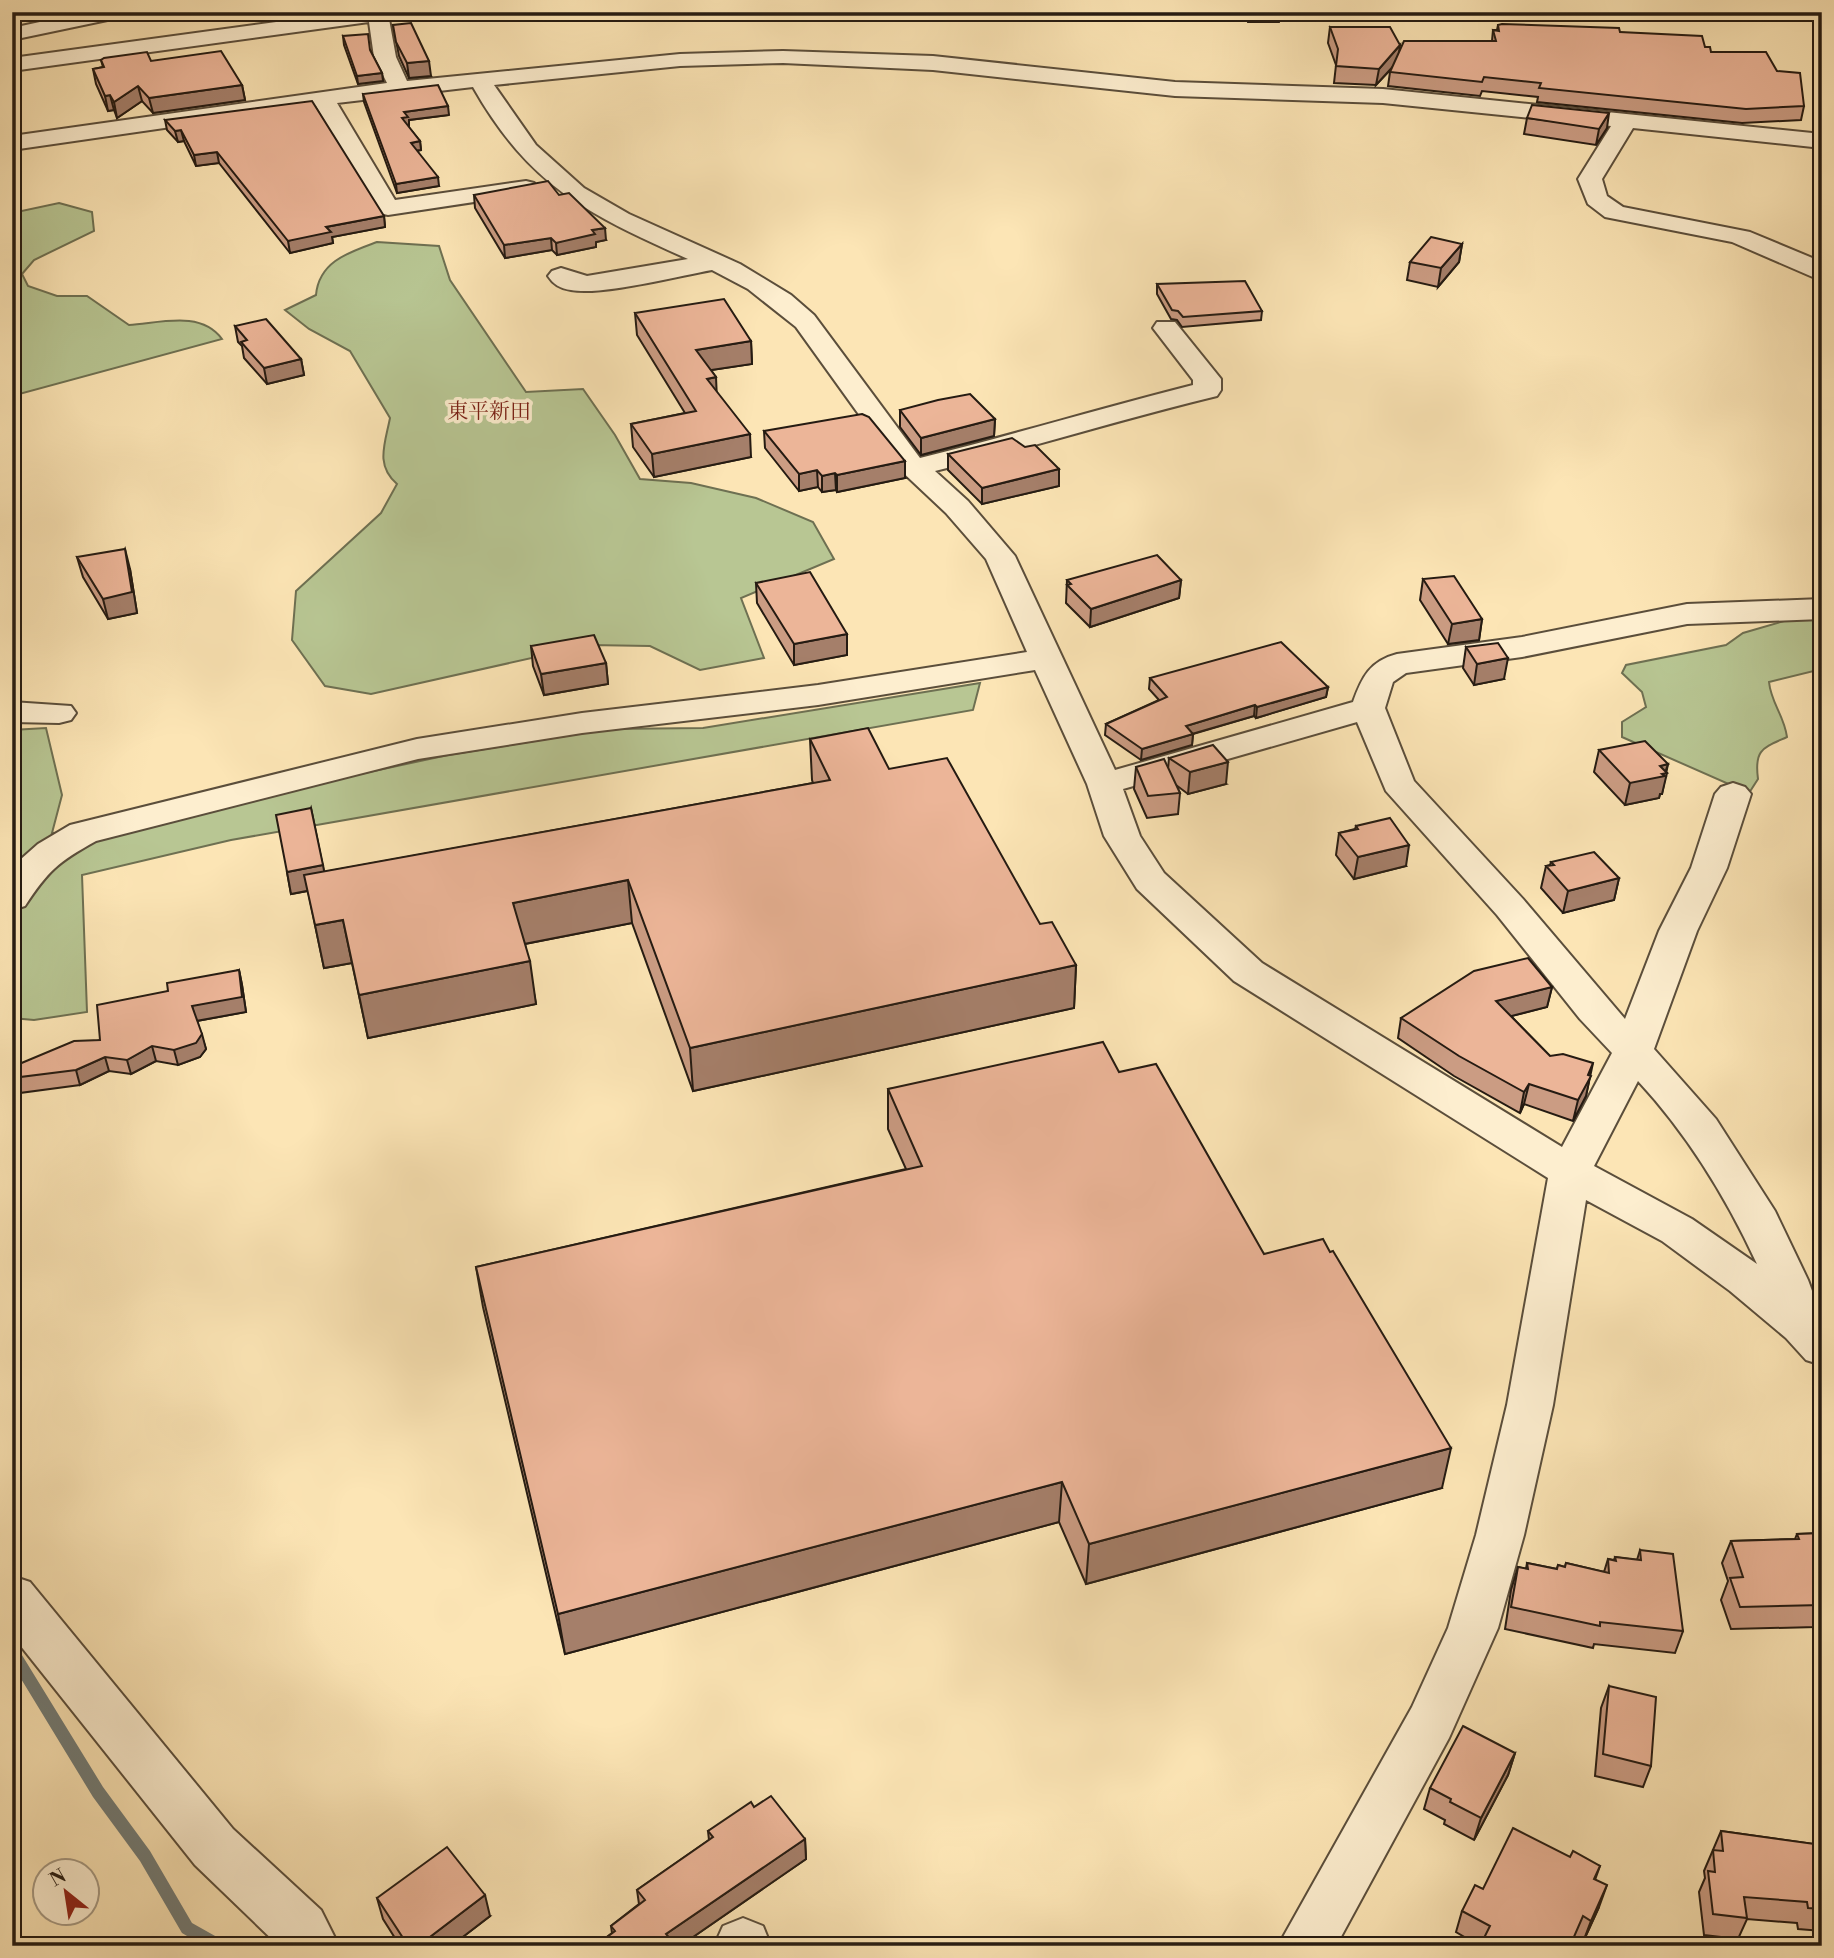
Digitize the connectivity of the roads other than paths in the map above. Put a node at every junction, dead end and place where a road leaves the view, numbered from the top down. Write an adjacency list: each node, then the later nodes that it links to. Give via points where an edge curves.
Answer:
1 (117, 12): 4 (street)
2 (387, 13): 5 (street); 8 (street, via 385,57)
3 (176, 22): 5 (street)
4 (12, 34)
5 (190, 40): 6 (street)
6 (12, 65)
7 (479, 79): 8 (street); 10 (street, via 680,60 841,58 1175,89 1383,96); 13 (street, via 505,126)
8 (400, 88): 9 (street)
9 (323, 98): 12 (street); 13 (street, via 388,208)
10 (1626, 121): 11 (street); 15 (street, via 1590,179 1602,205 1627,215 1741,236 1780,249)
11 (1822, 141)
12 (12, 143)
13 (562, 183): 14 (street, via 593,205)
14 (714, 262): 16 (street, via 587,284); 18 (street, via 767,290 804,321)
15 (1822, 273)
16 (561, 276)
17 (1166, 328): 18 (street, via 1207,379 1207,390 1086,420 1034,439)
18 (913, 467): 20 (street, via 957,507 1000,556)
19 (1822, 609): 21 (street, via 1687,614 1522,647 1398,664 1378,677)
20 (1048, 658): 24 (street); 26 (street, via 818,695 582,723 417,749 83,833 22,874)
21 (1368, 708): 24 (street); 27 (street, via 1398,784)
22 (12, 712): 23 (street)
23 (59, 713)
24 (1104, 784): 28 (street, via 1122,836 1150,881 1248,972)
25 (1733, 794): 27 (street, via 1709,868 1678,931)
26 (12, 898)
27 (1633, 1051): 28 (street); 29 (street, via 1701,1129 1754,1211)
28 (1570, 1172): 29 (street, via 1677,1230 1746,1279); 32 (street, via 1530,1405 1473,1628 1431,1722)
29 (1812, 1337)
30 (12, 1597): 31 (street, via 214,1847 301,1929)
31 (311, 1946)
32 (1306, 1946)

